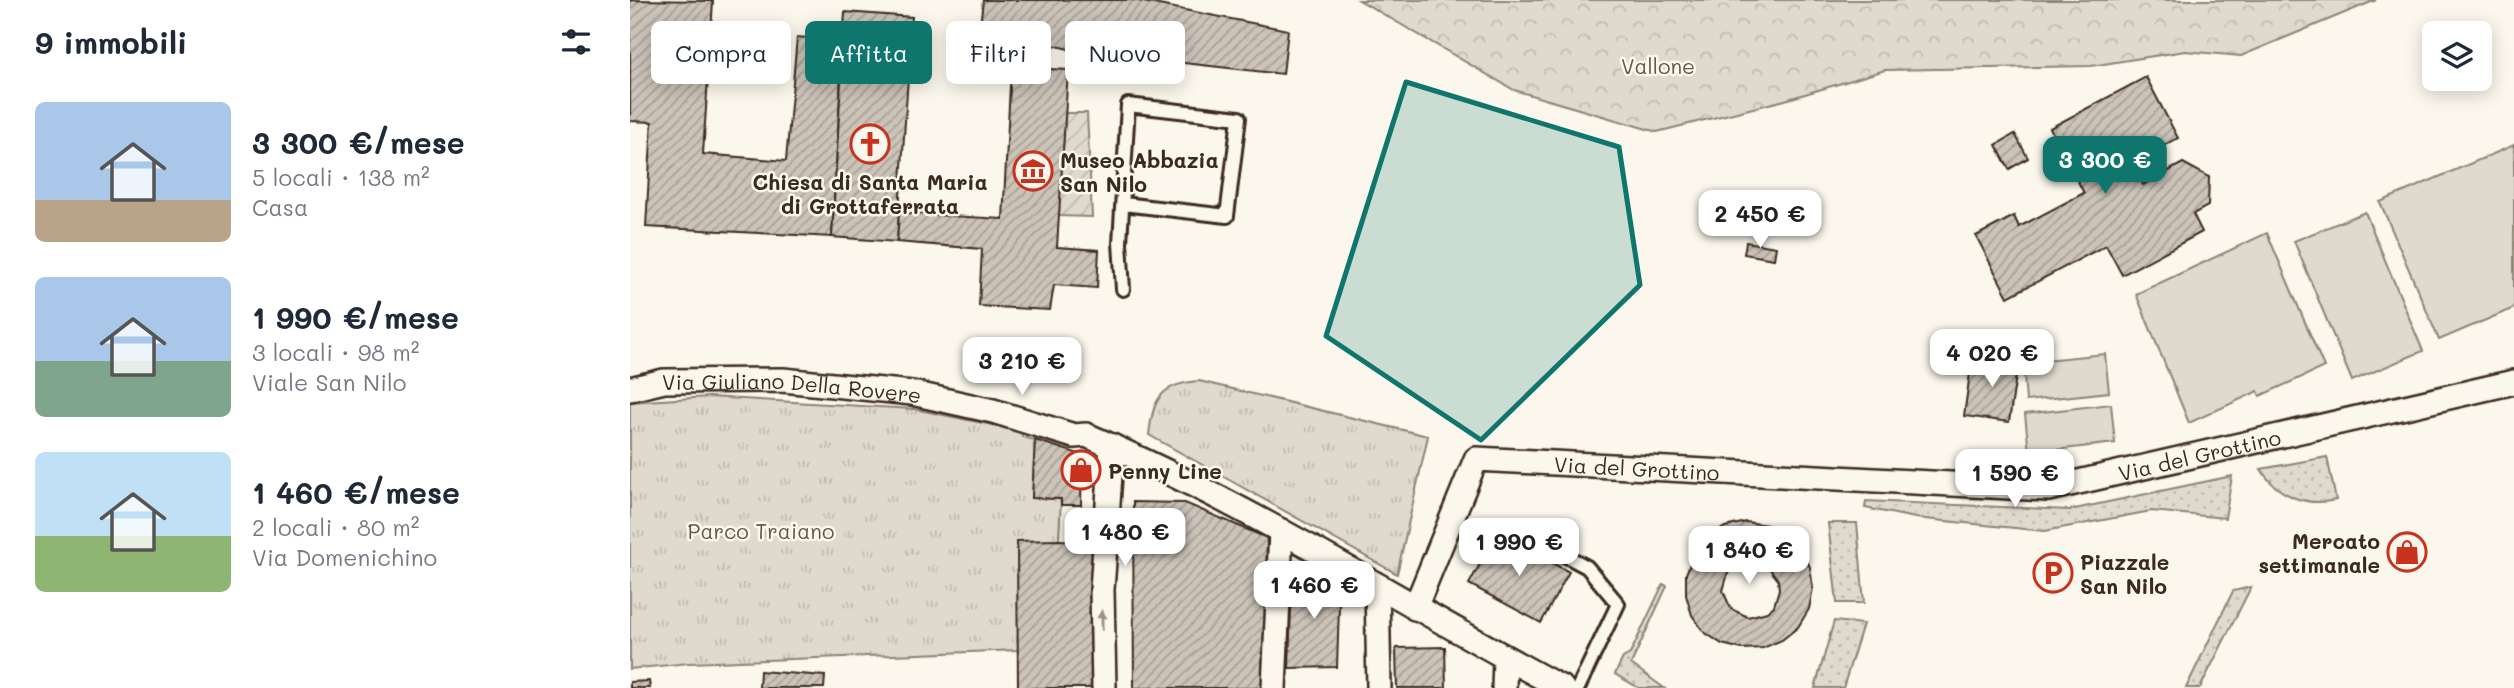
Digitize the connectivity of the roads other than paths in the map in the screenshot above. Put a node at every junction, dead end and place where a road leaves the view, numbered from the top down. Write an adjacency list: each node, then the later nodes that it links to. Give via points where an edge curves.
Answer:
1 (1123, 204): 1 (lane, via 1128,105 1239,118 1227,216); 2 (lane)
2 (1123, 289)
3 (2514, 382): 9 (street, Via del Grottino, via 2048,489 1476,458)
4 (630, 389): 5 (street, Via Giuliano Della Rovere, via 664,381 783,380 912,393 1074,436 1086,435)
5 (1112, 446): 7 (street, Via Giuliano Della Rovere, via 1175,473); 11 (street, one-way to 5, via 1102,590)
6 (1510, 526): 16 (lane, via 1587,567 1618,604)
7 (1281, 531): 8 (street, Via Giuliano Della Rovere); 12 (street)
8 (1377, 586): 9 (street, Via Giuliano Della Rovere); 13 (street)
9 (1415, 608): 10 (street, Via Giuliano Della Rovere)
10 (1505, 658): 14 (street); 15 (street, Via Giuliano Della Rovere)
11 (1104, 688)
12 (1275, 688)
13 (1379, 688)
14 (1504, 688)
15 (1562, 688)
16 (1578, 688)

